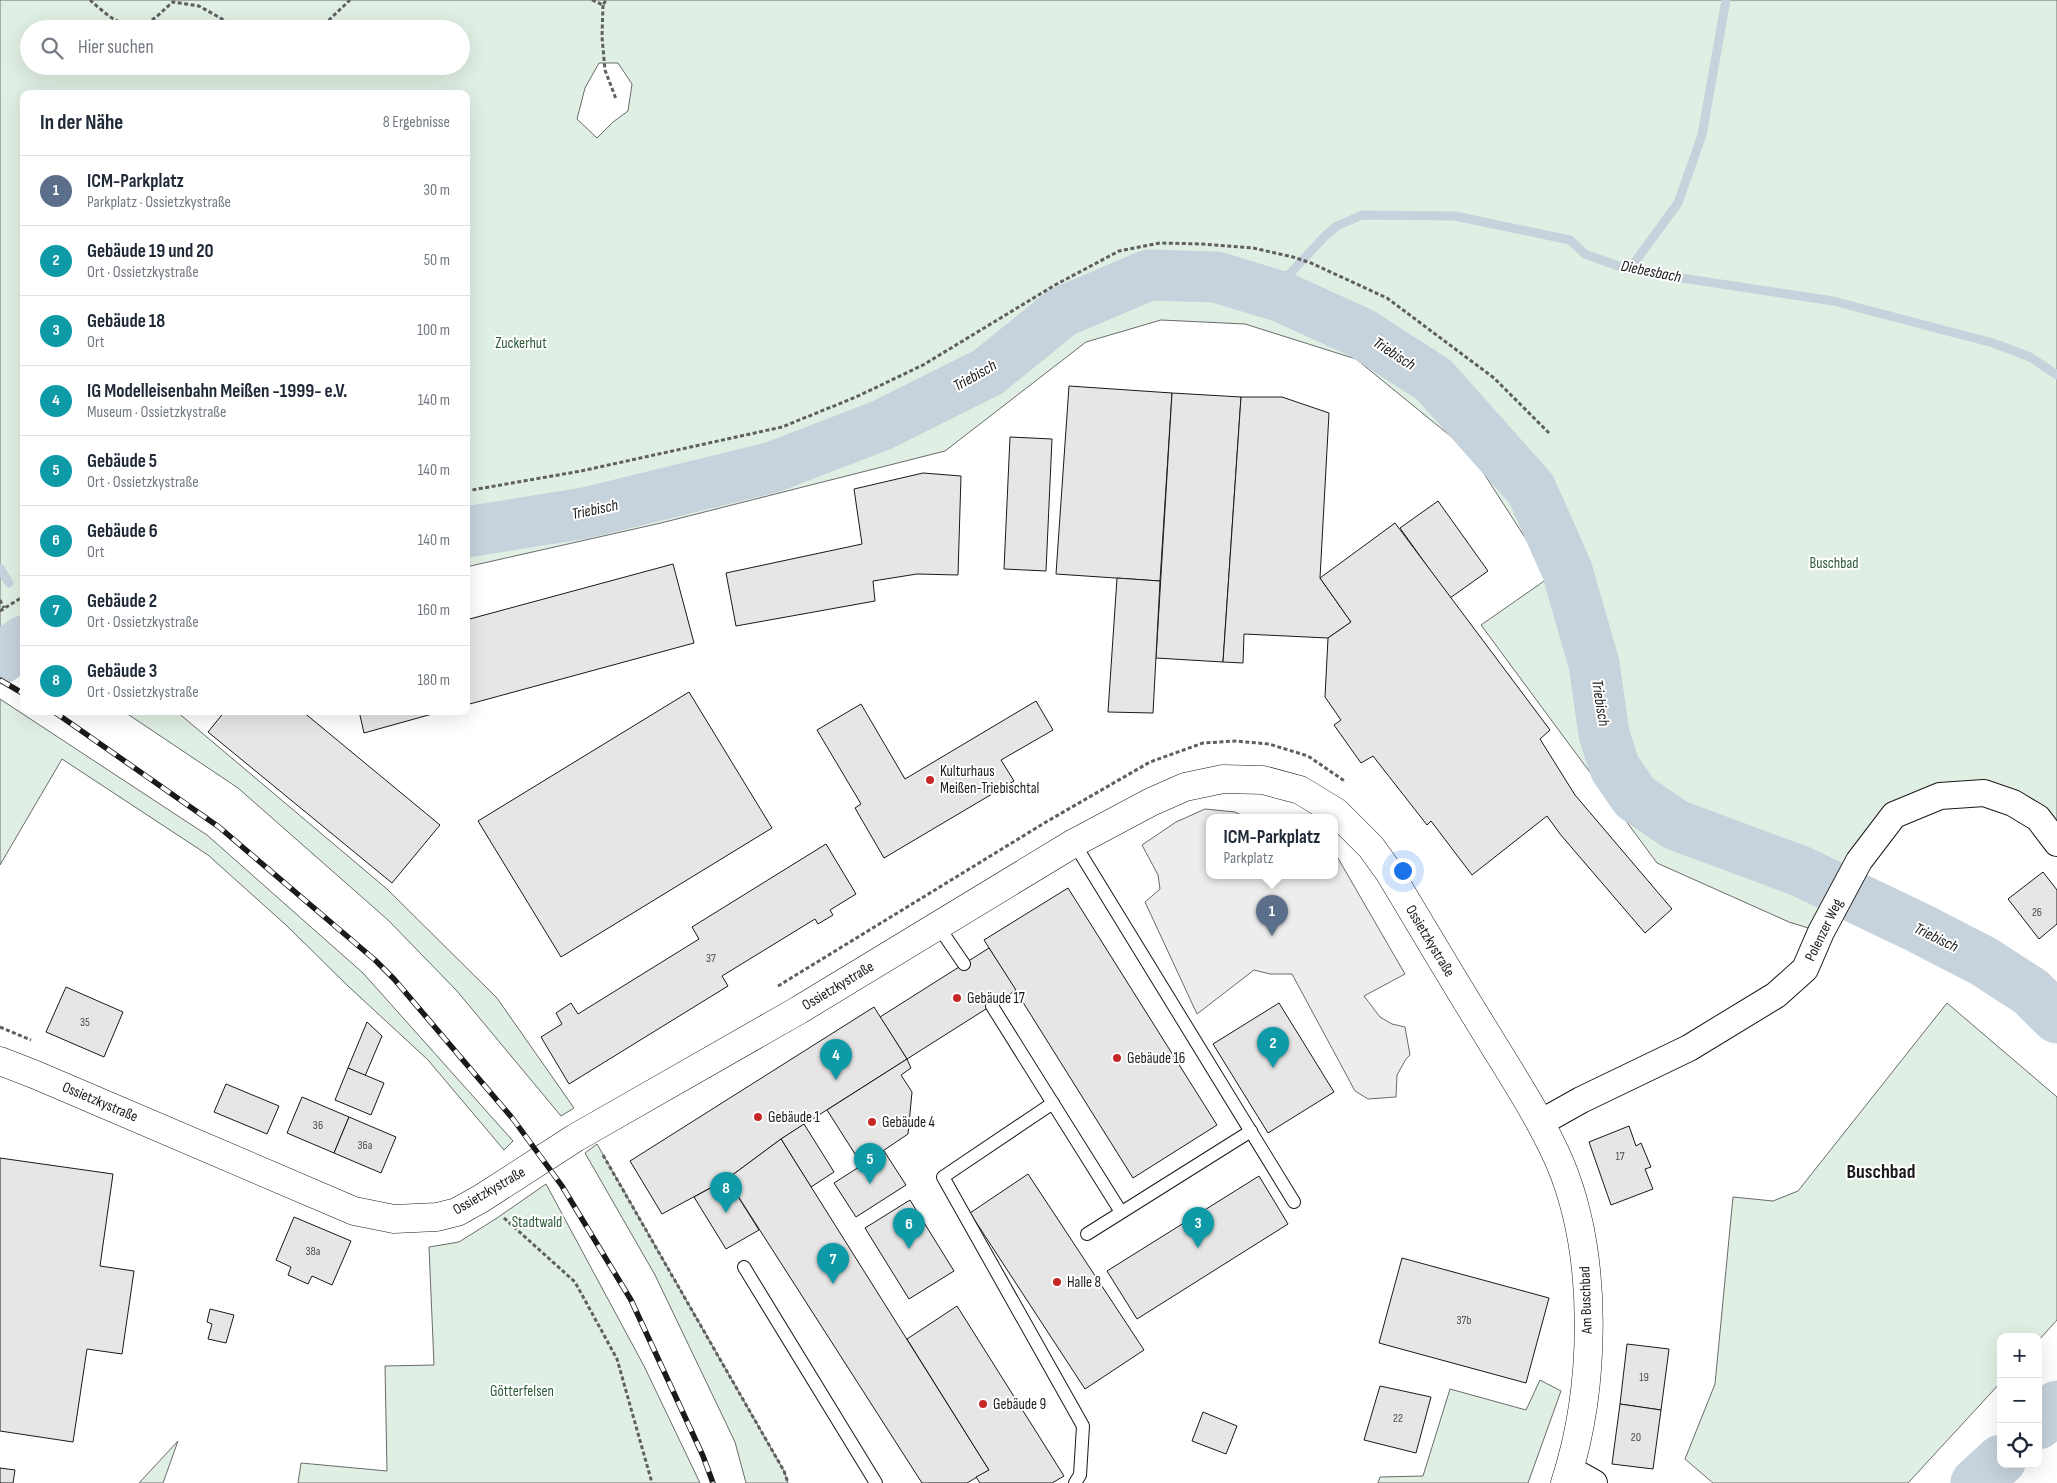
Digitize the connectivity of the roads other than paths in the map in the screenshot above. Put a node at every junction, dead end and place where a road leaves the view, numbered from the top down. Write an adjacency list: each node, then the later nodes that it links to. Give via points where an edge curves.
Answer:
1 (1074, 843): 3 (main road, Ossietzkystraße); 8 (main road, Ossietzkystraße, via 1159,798 1223,779 1263,780 1300,790 1336,812 1371,847); 9 (lane)
2 (2057, 843): 8 (street, Polenzer Weg, via 2038,818 2012,803 1984,793 1940,796 1894,815 1859,861 1805,969 1776,995 1689,1048)
3 (938, 926): 4 (lane); 6 (main road, Ossietzkystraße, via 799,1010 588,1130 482,1198 456,1212 438,1217 394,1219 354,1211 36,1074)
4 (964, 964)
5 (992, 1006): 7 (lane)
6 (0, 1062)
7 (1053, 1103): 11 (lane); 16 (lane, via 943,1176 1083,1426 1080,1475)
8 (1540, 1123): 14 (main road, Am Buschbad, via 1560,1163 1574,1206 1585,1260 1588,1303 1584,1397)
9 (1251, 1131): 10 (lane); 11 (lane)
10 (1294, 1202)
11 (1121, 1212): 12 (lane)
12 (1087, 1234)
13 (744, 1267): 15 (lane)
14 (1567, 1476): 17 (street)
15 (876, 1483)
16 (1075, 1483)
17 (1594, 1483)

